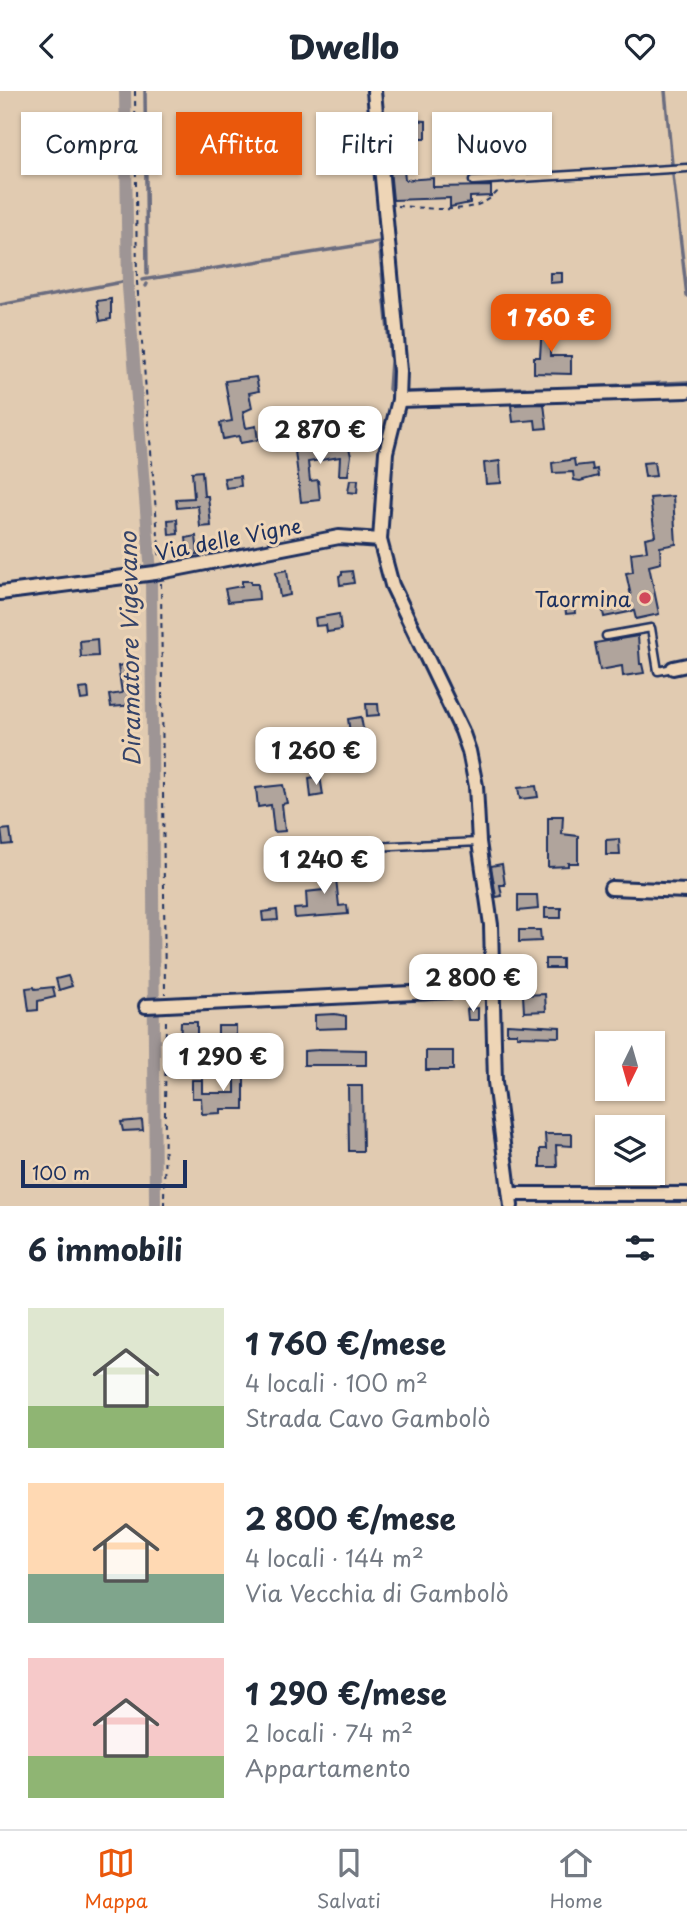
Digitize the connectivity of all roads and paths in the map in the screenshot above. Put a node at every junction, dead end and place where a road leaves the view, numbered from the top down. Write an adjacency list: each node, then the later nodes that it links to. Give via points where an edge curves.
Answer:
1 (135, 91): 10 (path, via 137,282)
2 (374, 91): 6 (street)
3 (687, 168): 4 (lane)
4 (496, 179): 5 (lane); 6 (path, via 497,192 472,207)
5 (473, 181)
6 (383, 205): 8 (street, via 399,351)
7 (687, 391): 8 (street)
8 (398, 400): 9 (street, via 386,452)
9 (380, 540): 10 (street, Via delle Vigne, via 339,537); 15 (street, via 391,585 469,751)
10 (152, 572): 11 (street, Via delle Vigne); 21 (path)
11 (0, 593)
12 (606, 636): 14 (lane, via 651,628 658,671)
13 (687, 665): 14 (street)
14 (673, 669)
15 (479, 842): 16 (lane); 19 (street, via 491,925)
16 (286, 851)
17 (611, 887): 18 (street)
18 (687, 891)
19 (494, 991): 21 (street); 23 (street, via 495,1082)
20 (146, 1006): 21 (street)
21 (165, 1006): 24 (path)
22 (687, 1194): 23 (street)
23 (511, 1200)
24 (164, 1206)

